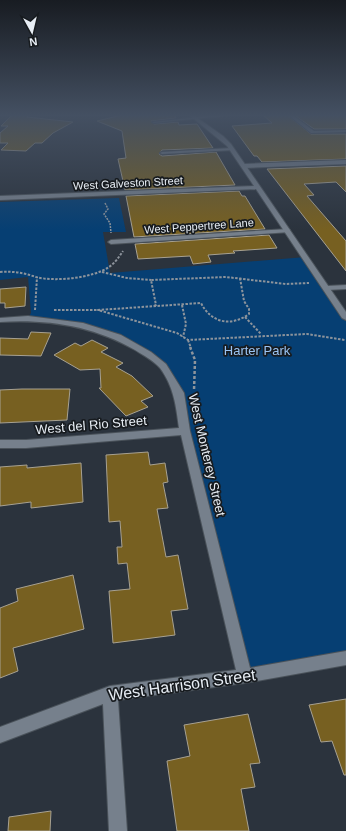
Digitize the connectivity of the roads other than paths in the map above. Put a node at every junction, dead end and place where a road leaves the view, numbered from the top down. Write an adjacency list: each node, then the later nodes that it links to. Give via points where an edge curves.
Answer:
1 (162, 153): 2 (street)
2 (167, 153)
3 (234, 153): 5 (street)
4 (346, 162): 5 (street)
5 (244, 166): 6 (street)
6 (258, 187): 7 (street, West Galveston Street); 8 (street)
7 (0, 198)
8 (288, 231): 9 (street, West Peppertree Lane); 11 (street)
9 (111, 242)
10 (346, 287): 11 (street)
11 (327, 288): 12 (street)
12 (346, 318)
13 (0, 320): 14 (street, West Monterey Street, via 28,318 80,325 118,337 148,354 163,366 179,393)
14 (185, 431): 15 (street, West del Rio Street); 17 (street, West Monterey Street)
15 (0, 444)
16 (346, 658): 17 (street, West Harrison Street)
17 (245, 676): 18 (street, West Harrison Street)
18 (110, 694): 19 (street, West Harrison Street); 20 (street)
19 (0, 735)
20 (118, 831)

